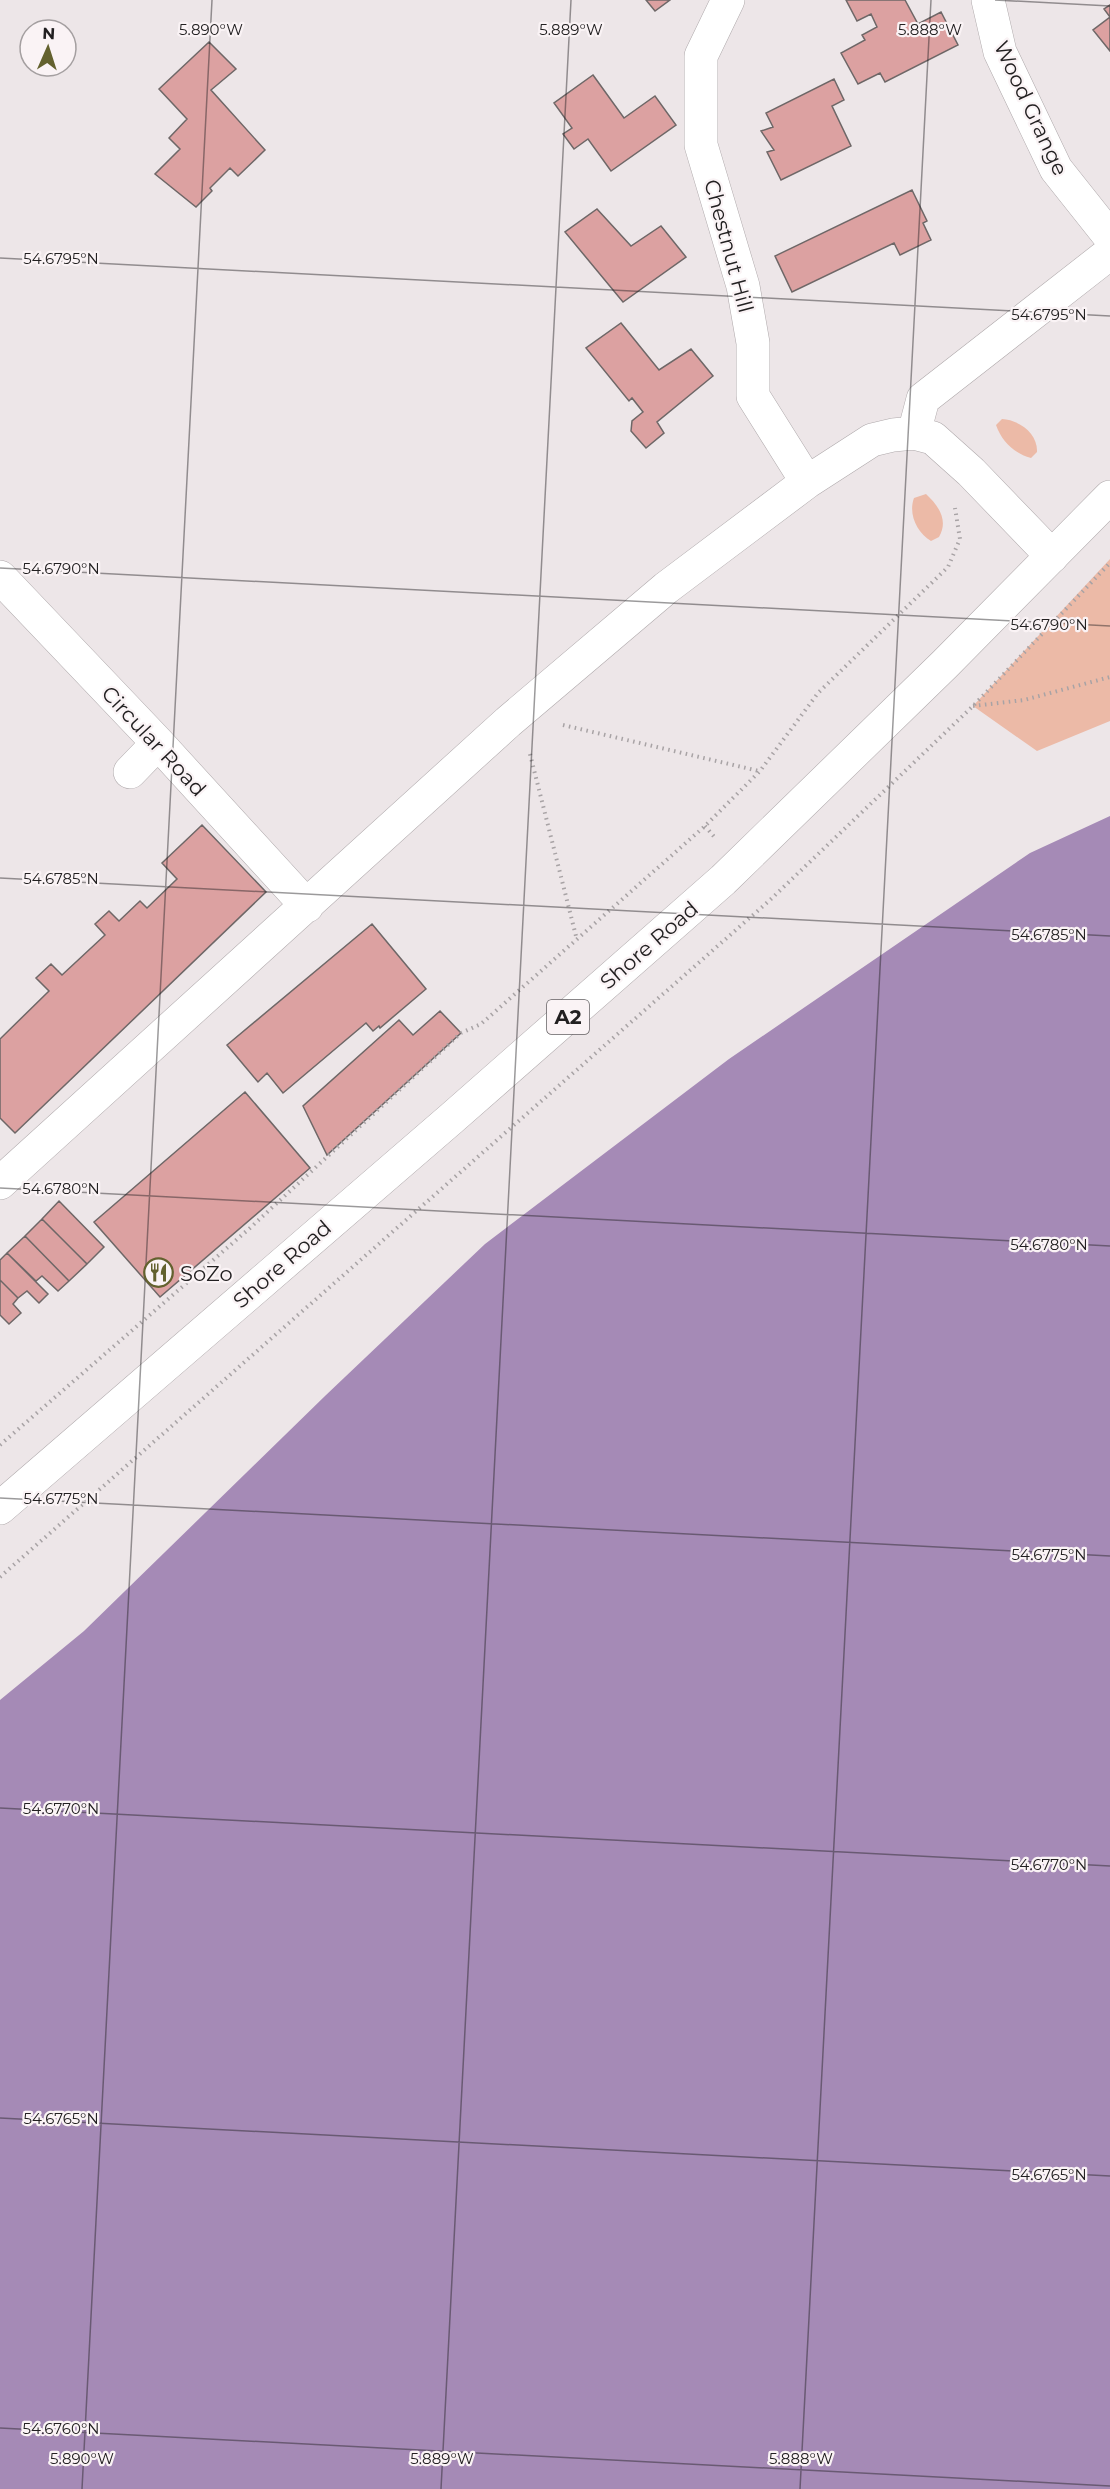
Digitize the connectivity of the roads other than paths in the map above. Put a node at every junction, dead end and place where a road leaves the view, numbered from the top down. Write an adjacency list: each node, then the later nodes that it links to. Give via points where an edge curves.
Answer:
1 (728, 0): 6 (main road, Chestnut Hill, via 701,57 701,144 743,286 753,343 753,396)
2 (988, 0): 3 (main road, Wood Grange, via 1000,52 1056,169)
3 (1110, 237)
4 (1110, 253): 5 (main road, via 923,399)
5 (914, 434): 6 (main road, via 872,440); 8 (main road, via 933,438)
6 (807, 482): 12 (main road, via 666,588 508,722)
7 (1110, 497): 8 (main road, Shore Road / A2)
8 (1052, 556): 14 (main road, Shore Road / A2, via 723,880)
9 (0, 577): 10 (main road, Circular Road)
10 (158, 744): 11 (main road); 12 (main road, Circular Road)
11 (130, 772)
12 (306, 906): 13 (main road)
13 (0, 1183)
14 (0, 1508)

